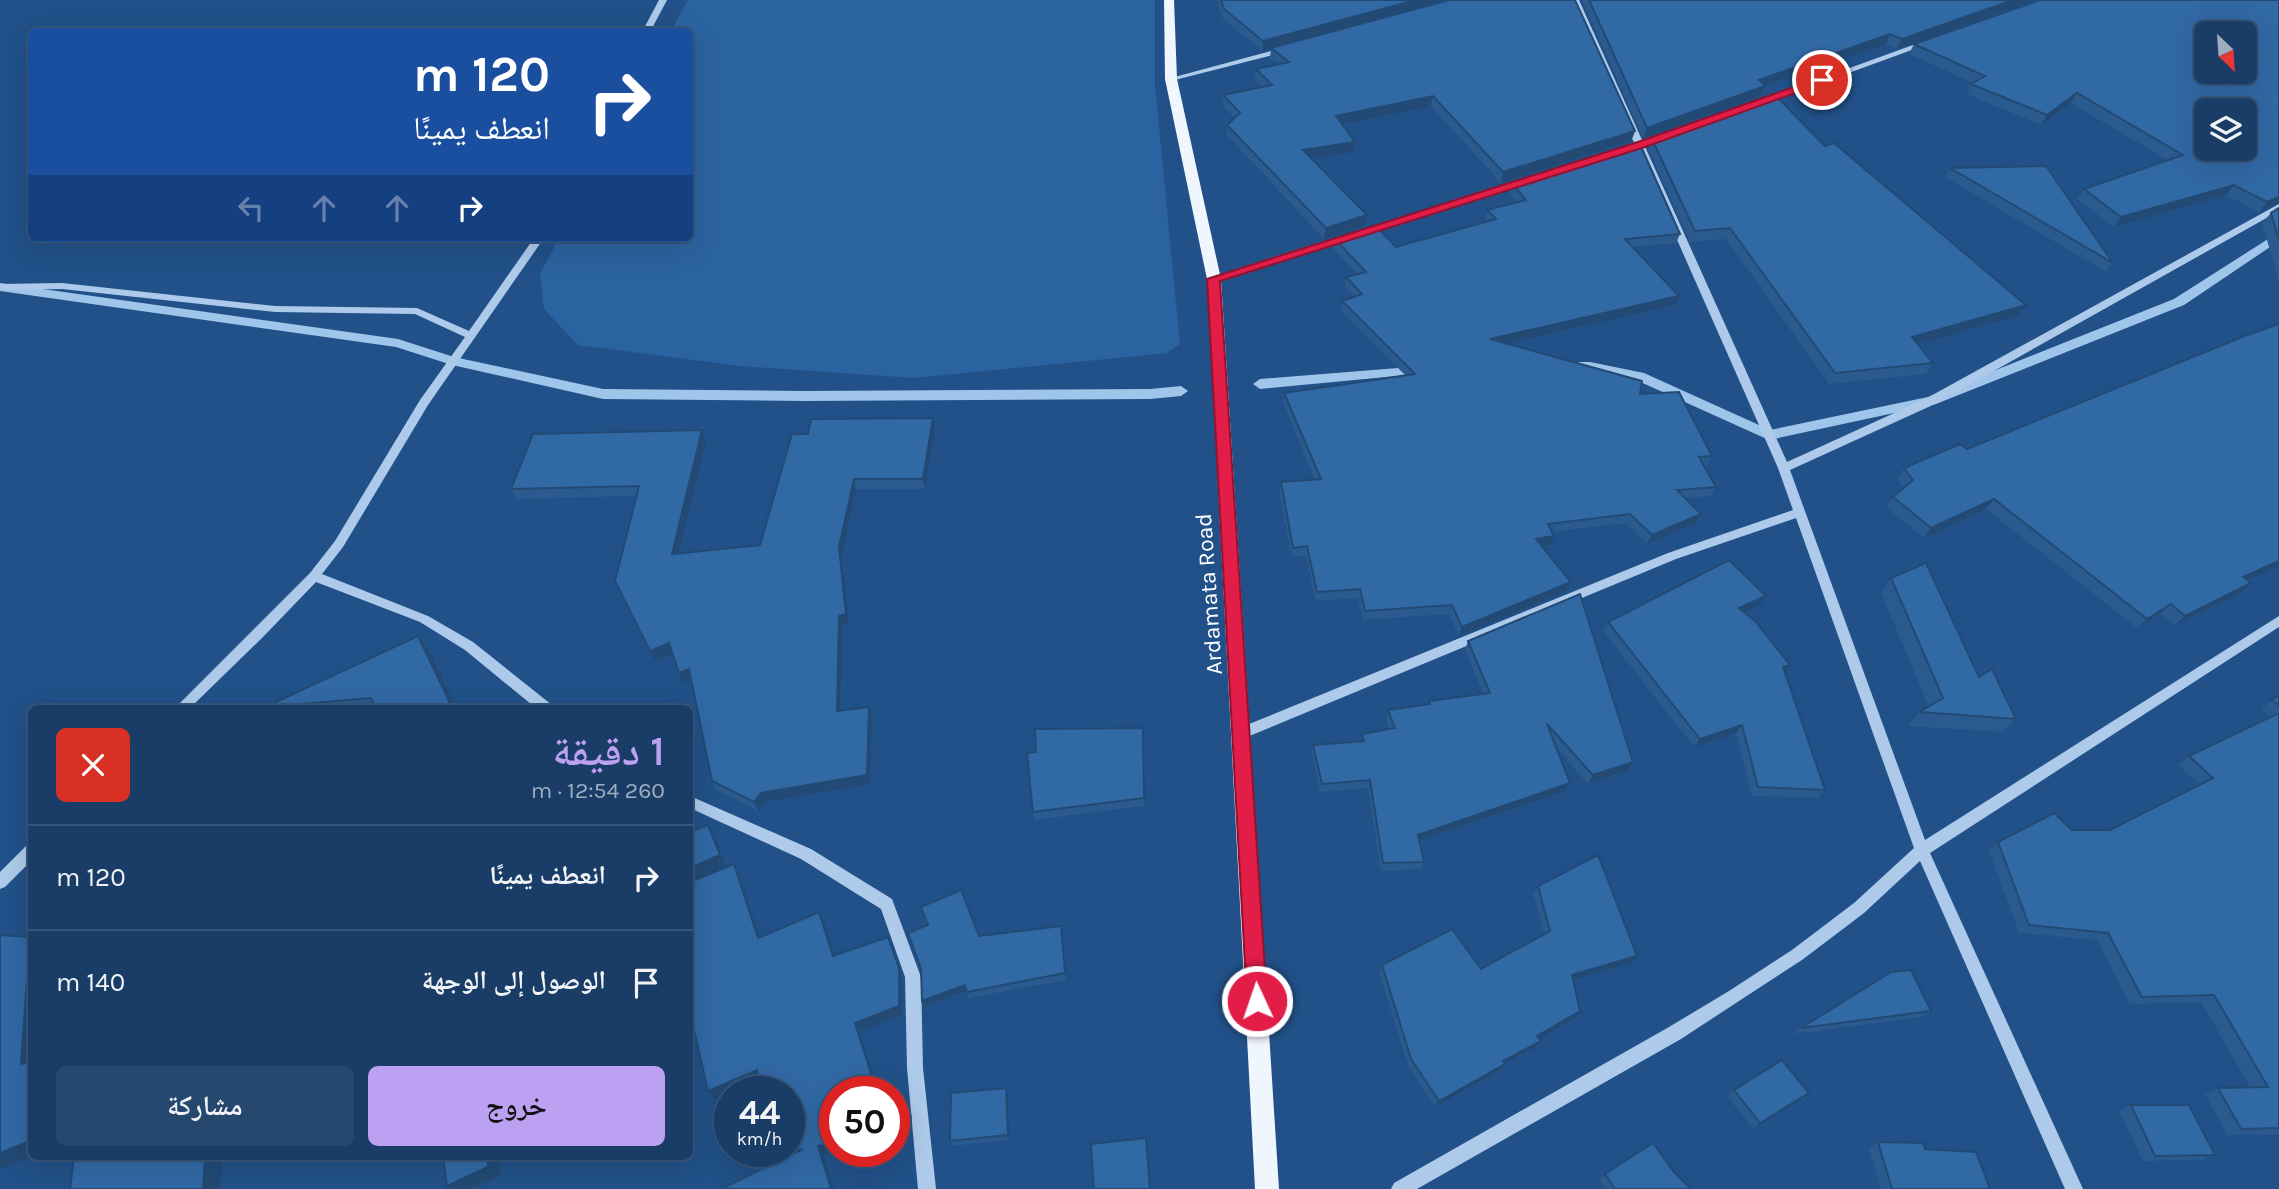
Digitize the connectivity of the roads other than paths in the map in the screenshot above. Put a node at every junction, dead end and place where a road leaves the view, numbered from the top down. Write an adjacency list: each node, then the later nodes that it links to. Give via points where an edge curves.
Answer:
1 (663, 0): 4 (street)
2 (1169, 0): 7 (main road, Ardamata Road)
3 (1576, 0): 10 (street)
4 (648, 28)
5 (1939, 39): 8 (street)
6 (1301, 45): 7 (street)
7 (1171, 79): 14 (main road, Ardamata Road)
8 (1758, 103)
9 (1654, 139): 10 (street)
10 (1635, 146): 17 (street)
11 (1538, 177): 14 (street)
12 (2279, 207): 17 (street, via 1931,401)
13 (536, 242): 16 (street)
14 (1214, 279): 23 (main road, Ardamata Road)
15 (0, 287): 16 (street, via 62,286 275,309 417,311)
16 (470, 335): 19 (street, via 340,544)
17 (1784, 468): 18 (street)
18 (1801, 512): 23 (street, via 1672,556); 25 (street)
19 (314, 576): 21 (street); 22 (street, via 424,619 470,646)
20 (2279, 621): 25 (street)
21 (184, 705)
22 (542, 705)
23 (1242, 733): 29 (main road, Ardamata Road)
24 (693, 803): 28 (street, via 806,854 887,904 913,977 915,1068)
25 (1922, 849): 30 (street, via 1859,908 1797,955 1675,1033); 31 (street)
26 (28, 854): 27 (street)
27 (0, 881)
28 (927, 1189)
29 (1267, 1189)
30 (1400, 1189)
31 (2074, 1189)

